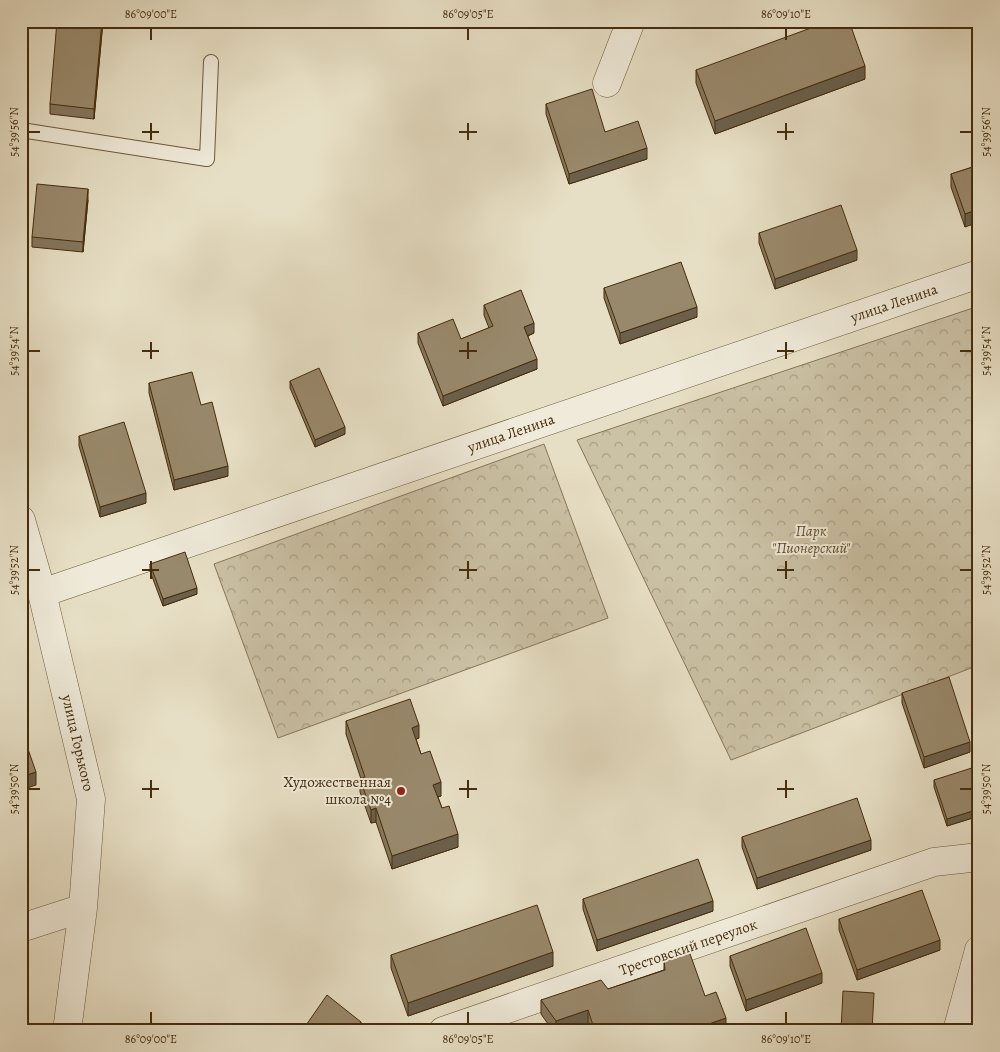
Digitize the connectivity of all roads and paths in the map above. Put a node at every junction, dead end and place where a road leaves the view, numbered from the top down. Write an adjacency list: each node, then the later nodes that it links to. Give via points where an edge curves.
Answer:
1 (631, 21): 3 (street)
2 (210, 62): 4 (lane, via 207,160)
3 (607, 83)
4 (21, 130)
5 (979, 274): 7 (street, улица Ленина)
6 (21, 520): 7 (street, улица Горького)
7 (42, 593): 9 (street, улица Горького, via 91,799)
8 (979, 857): 13 (street, Трестовский переулок, via 934,862)
9 (83, 908): 10 (street); 12 (street, улица Горького)
10 (21, 928)
11 (979, 950): 14 (street)
12 (67, 1031)
13 (443, 1031)
14 (957, 1031)

